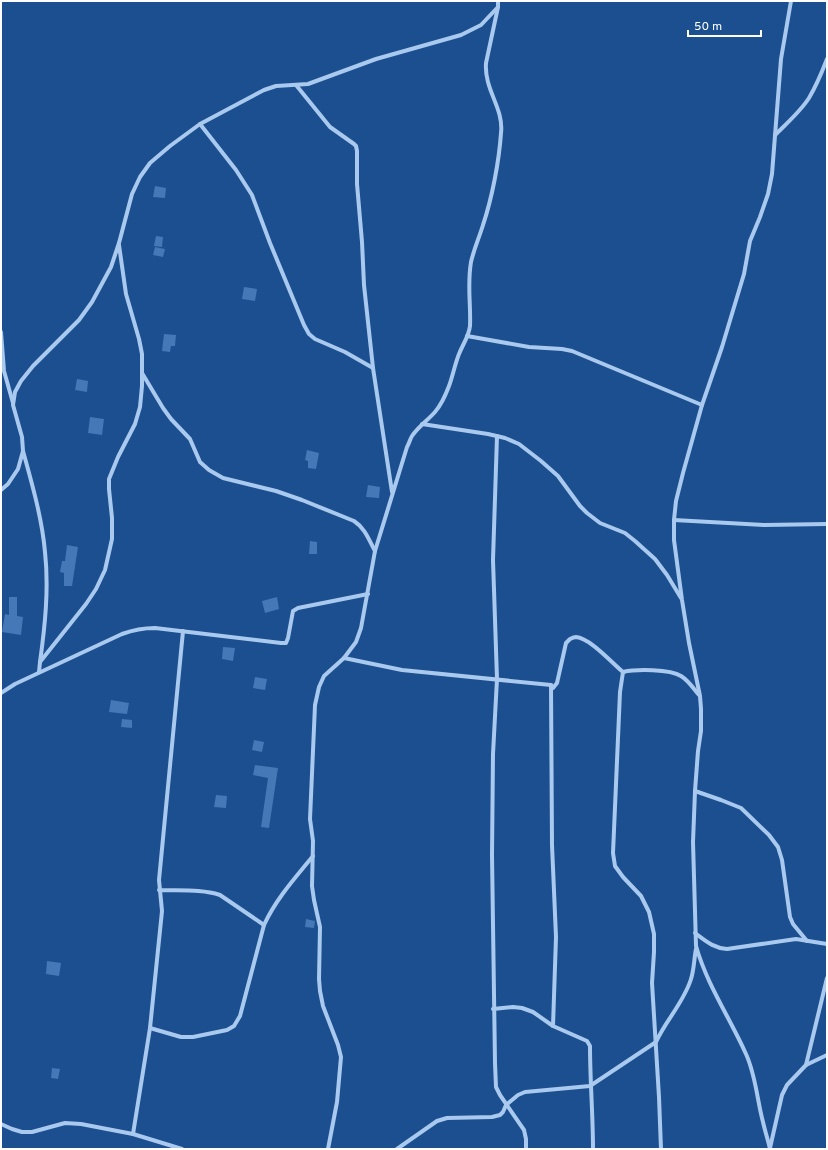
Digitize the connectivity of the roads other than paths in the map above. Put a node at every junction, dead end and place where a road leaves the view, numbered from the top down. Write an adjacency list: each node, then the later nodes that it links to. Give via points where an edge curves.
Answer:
1 (498, 1): 3 (street)
2 (791, 1): 7 (street, via 781,59)
3 (498, 7): 5 (street, via 481,25 461,35 376,59 308,84); 10 (street, via 486,72 501,118 502,132 487,210 473,252 468,286)
4 (827, 59): 7 (street, via 809,98)
5 (296, 85): 6 (street, via 276,86 264,90); 11 (street, via 330,127 356,146 364,286)
6 (200, 124): 8 (street, via 150,163 140,177 132,194); 11 (street, via 252,195 309,334)
7 (775, 136): 14 (street, via 768,194 750,242 744,274)
8 (119, 242): 12 (street, via 126,294 142,354); 13 (street, via 111,267 92,302 79,320 21,381 15,392)
9 (1, 332): 13 (street, via 4,371)
10 (468, 336): 14 (street, via 529,347 572,351); 15 (street, via 442,401 436,411)
11 (373, 368): 19 (street)
12 (142, 372): 22 (street, via 163,408 190,439 200,462 209,470 223,478 276,491 354,521 364,530); 27 (street, via 138,415 109,479 112,539 105,570 86,604)
13 (13, 405): 17 (street)
14 (702, 405): 20 (street, via 682,473)
15 (422, 424): 16 (street); 19 (street, via 412,436)
16 (497, 436): 24 (street, via 519,444 558,476 587,513 600,523 625,533 635,541 655,559); 30 (street, via 493,560)
17 (23, 451): 18 (street, via 18,469); 27 (street, via 46,552 47,585)
18 (1, 490)
19 (392, 494): 22 (street)
20 (674, 520): 21 (street, via 764,525); 24 (street)
21 (827, 524)
22 (375, 551): 23 (street)
23 (368, 594): 25 (street, via 298,608 293,611 286,643); 26 (street, via 362,628 356,642)
24 (682, 600): 33 (street)
25 (182, 631): 28 (street, via 155,628 134,630); 36 (street)
26 (344, 658): 30 (street, via 402,670); 35 (street, via 324,676 316,705 310,819)
27 (40, 662): 28 (street)
28 (39, 672): 32 (street)
29 (623, 672): 31 (street, via 593,645 576,637 570,638 566,643 557,683 553,688); 33 (street, via 673,672 688,682); 46 (street, via 615,866 642,896 649,912 654,934 652,983)
30 (497, 680): 31 (street); 43 (street, via 493,754)
31 (551, 685): 44 (street, via 552,845 556,937)
32 (1, 693)
33 (700, 696): 34 (street, via 701,731)
34 (695, 791): 38 (street); 39 (street, via 741,808 778,847 790,917)
35 (313, 855): 37 (street, via 277,902); 54 (street, via 312,886 320,927 320,991 341,1057 337,1102)
36 (160, 890): 37 (street, via 220,895); 45 (street, via 162,911)
37 (264, 925): 45 (street, via 240,1016 234,1026 227,1030 193,1037 180,1037)
38 (695, 933): 39 (street, via 710,944 727,949 796,939); 41 (street)
39 (806, 941): 40 (street)
40 (827, 944)
41 (696, 946): 46 (street, via 691,979); 59 (street, via 716,997 751,1066)
42 (827, 978): 48 (street)
43 (493, 1009): 44 (street, via 522,1008 534,1012); 50 (street, via 496,1086)
44 (553, 1026): 49 (street, via 587,1041 590,1046)
45 (150, 1028): 52 (street)
46 (656, 1042): 49 (street); 58 (street)
47 (827, 1054): 48 (street)
48 (806, 1065): 59 (street, via 787,1085 782,1095)
49 (590, 1086): 50 (street, via 525,1092); 57 (street)
50 (506, 1105): 55 (street, via 500,1115 492,1117 447,1118 437,1121); 56 (street, via 524,1130)
51 (1, 1124): 52 (street, via 22,1132 32,1132 65,1123)
52 (133, 1134): 53 (street)
53 (182, 1149)
54 (328, 1149)
55 (397, 1149)
56 (526, 1149)
57 (593, 1149)
58 (661, 1149)
59 (770, 1149)

